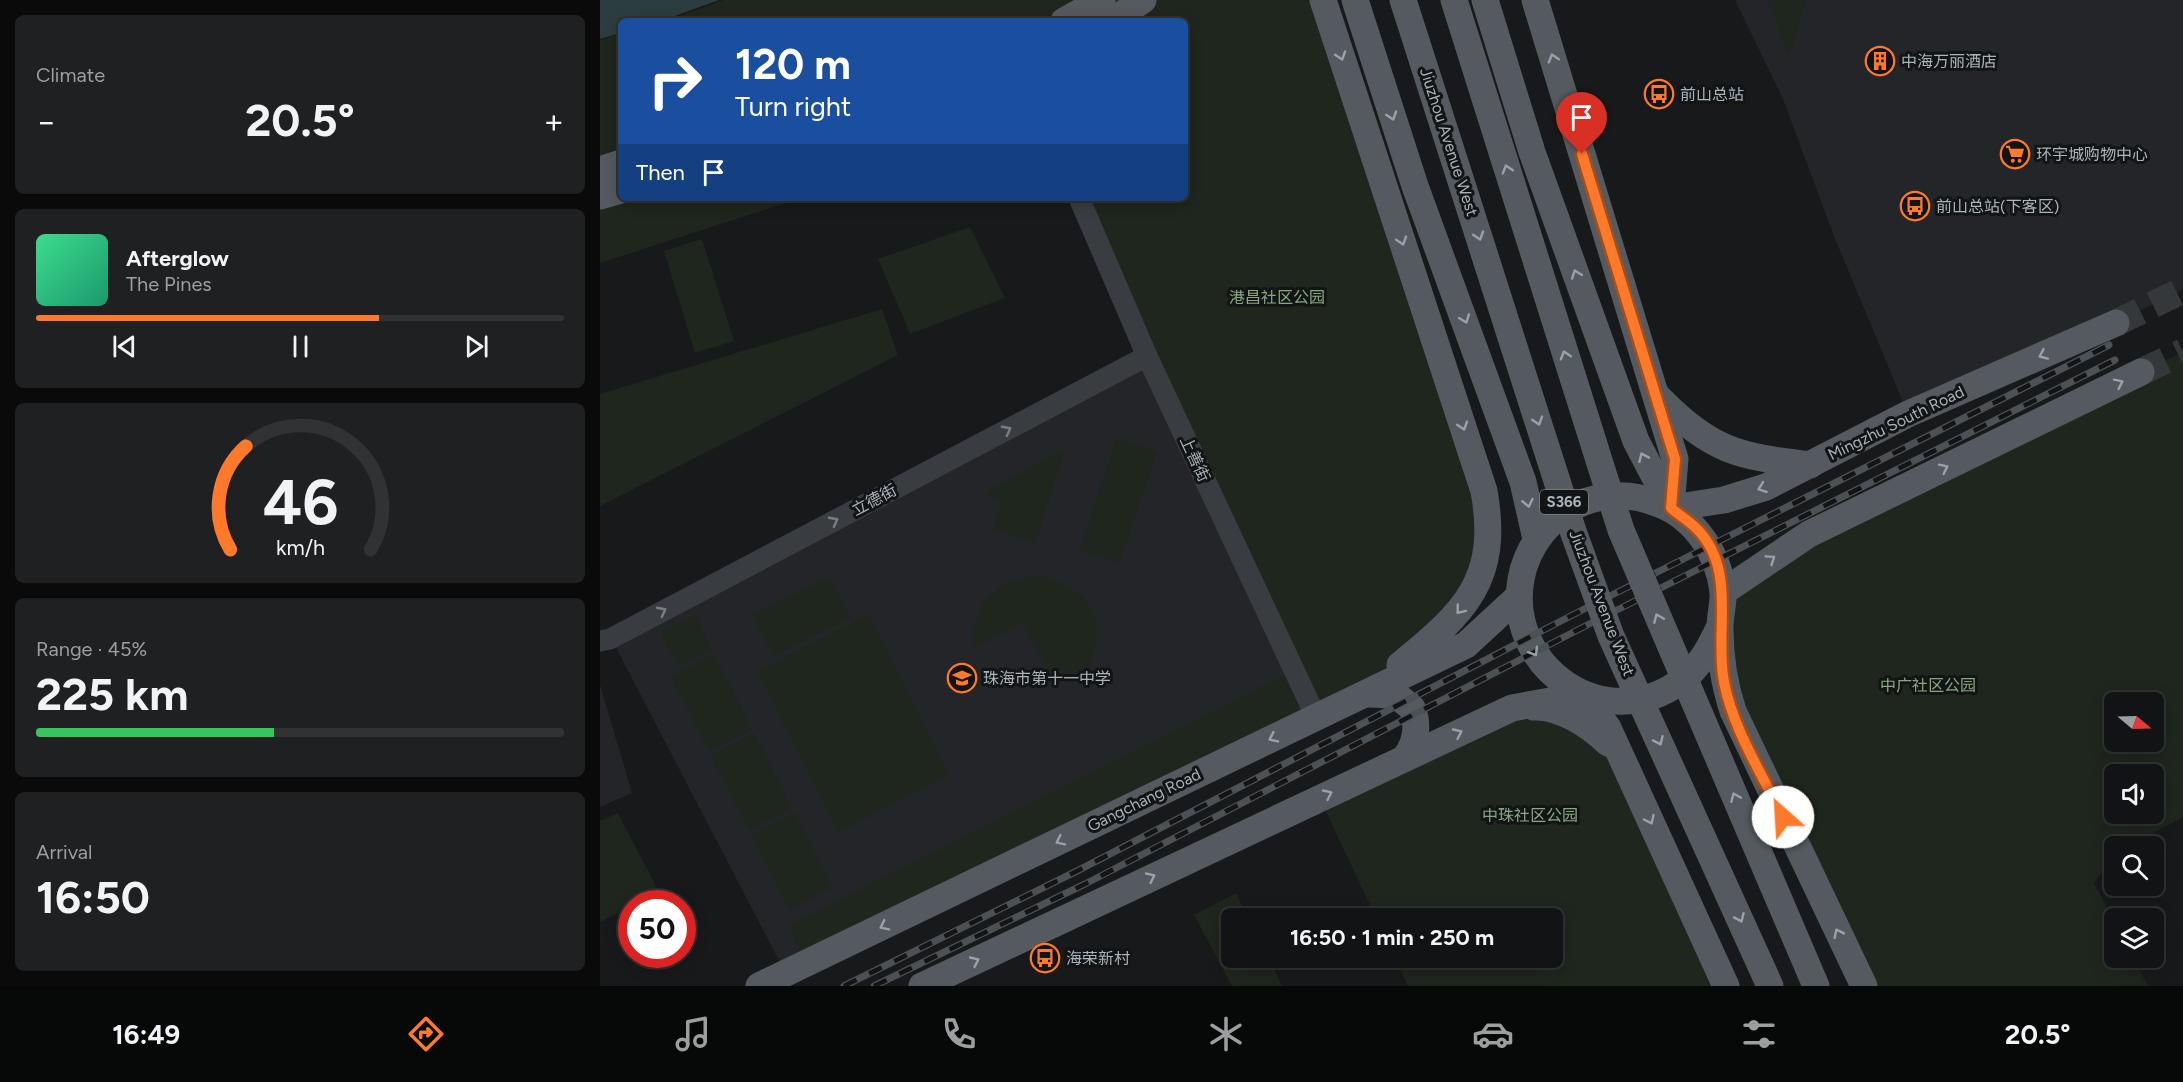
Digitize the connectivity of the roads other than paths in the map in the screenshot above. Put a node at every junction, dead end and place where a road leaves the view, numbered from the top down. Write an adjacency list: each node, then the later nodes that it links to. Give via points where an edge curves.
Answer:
1 (1102, 0): 9 (main road)
2 (1143, 0): 10 (main road)
3 (1323, 0): 27 (main road, one-way to 27, via 1484,491 1490,538 1475,589 1461,609 1438,634)
4 (1355, 0): 22 (main road, one-way to 22, via 1415,186 1499,410 1523,482)
5 (1403, 0): 36 (main road, Jiuzhou Avenue West / S366, one-way to 36, bridge, via 1611,636)
6 (1454, 0): 37 (main road, S366, one-way to 6, bridge, via 1621,530)
7 (1485, 0): 21 (main road, one-way to 7, via 1636,441 1532,152)
8 (1535, 0): 19 (main road, one-way to 8)
9 (1069, 18)
10 (1116, 18)
11 (618, 164): 12 (main road)
12 (600, 170)
13 (618, 191): 14 (main road)
14 (600, 196)
15 (1080, 201): 17 (street, 上善街)
16 (2116, 323): 20 (main road, Mingzhu South Road, one-way to 20, via 1908,414)
17 (1147, 356): 26 (street, 立德街, one-way to 17); 30 (street, 上善街)
18 (2141, 372): 23 (main road, one-way to 18, via 1809,534)
19 (1656, 395): 20 (main road, via 1708,441 1746,457); 21 (main road, via 1675,459)
20 (1810, 465): 21 (main road, Mingzhu South Road, one-way to 21, via 1766,488 1724,500)
21 (1671, 508): 22 (main road, via 1643,497 1613,495 1583,502 1557,517); 23 (main road, via 1698,530 1715,558)
22 (1536, 539): 24 (main road, via 1523,567)
23 (1723, 592): 25 (main road)
24 (1518, 597): 27 (main road, Gangchang Road, via 1466,645); 28 (main road, one-way to 28, via 1522,627 1534,655 1554,677)
25 (1720, 626): 28 (main road, via 1705,657 1681,681 1651,697 1617,701); 38 (main road, one-way to 25, via 1733,711 1724,682)
26 (605, 640)
27 (1364, 694): 30 (main road, Gangchang Road); 32 (main road, via 1396,695 1412,708 1416,732)
28 (1583, 695): 29 (main road); 31 (main road, via 1608,728)
29 (1512, 708): 31 (main road, via 1540,707 1561,713 1580,722); 32 (main road, one-way to 29)
30 (1316, 717): 33 (main road, Gangchang Road, one-way to 33)
31 (1620, 754): 35 (main road, one-way to 35)
32 (1405, 758): 34 (main road, one-way to 32)
33 (759, 986)
34 (922, 986)
35 (1726, 986)
36 (1770, 986)
37 (1816, 986)
38 (1864, 986)

